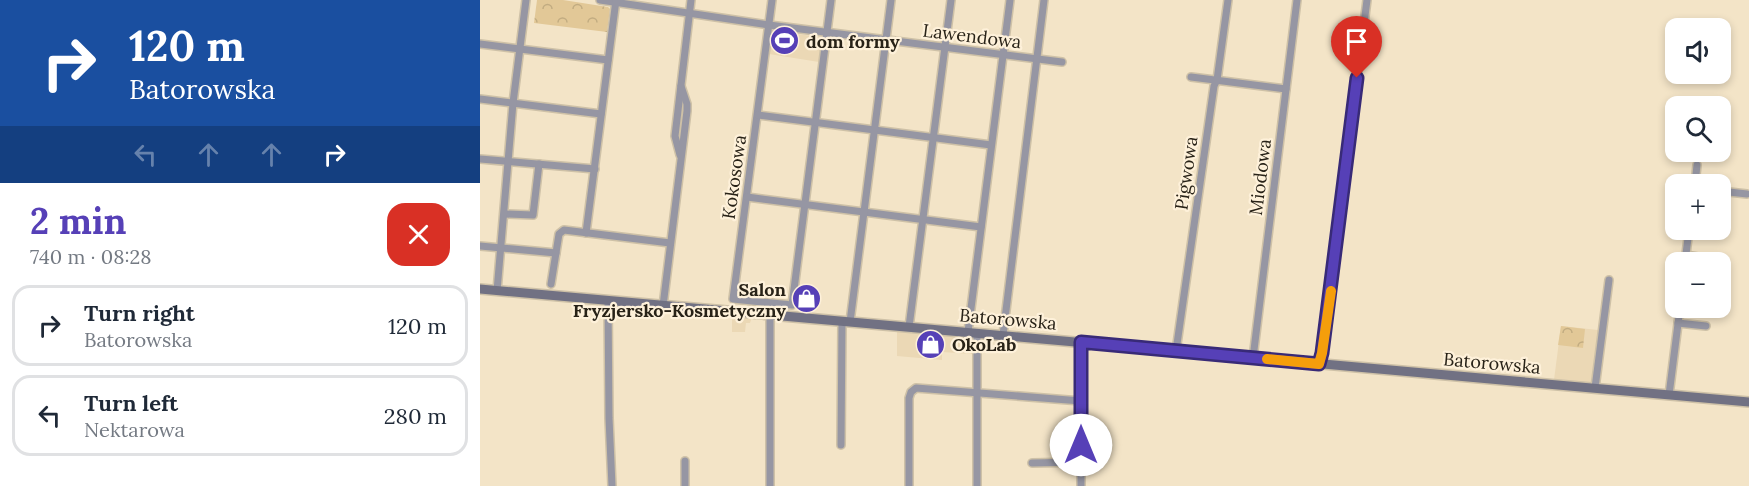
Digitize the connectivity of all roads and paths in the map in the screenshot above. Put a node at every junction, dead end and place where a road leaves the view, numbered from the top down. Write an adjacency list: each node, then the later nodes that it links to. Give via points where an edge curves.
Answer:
1 (526, 0): 20 (street)
2 (600, 0): 13 (street, Lawendowa)
3 (691, 0): 14 (street)
4 (772, 0): 15 (street, Kokosowa)
5 (831, 0): 16 (street)
6 (891, 0): 17 (street)
7 (951, 0): 19 (street)
8 (1010, 0): 21 (street)
9 (1044, 0): 23 (street)
10 (1228, 0): 26 (street, Pigwowa)
11 (1297, 0): 27 (street, Miodowa)
12 (1366, 0): 72 (street)
13 (616, 1): 14 (street, Lawendowa); 22 (street)
14 (689, 14): 15 (street, Lawendowa); 51 (street, via 675,136 681,157)
15 (769, 25): 16 (street, Lawendowa); 31 (street, Kokosowa)
16 (827, 32): 17 (street, Lawendowa); 32 (street)
17 (886, 40): 19 (street, Lawendowa); 33 (street)
18 (480, 44): 20 (street)
19 (944, 47): 21 (street, Lawendowa); 34 (street)
20 (520, 48): 22 (street); 29 (street)
21 (1003, 55): 23 (street, Lawendowa); 35 (street)
22 (608, 60): 30 (street)
23 (1036, 60): 24 (street, Lawendowa); 68 (street)
24 (1062, 63)
25 (1191, 77): 26 (street)
26 (1217, 80): 27 (street); 70 (street, Pigwowa)
27 (1286, 89): 71 (street, Miodowa)
28 (480, 99): 29 (street)
29 (513, 103): 30 (street); 37 (street)
30 (601, 114): 40 (street)
31 (758, 115): 32 (street); 44 (street, Kokosowa)
32 (815, 123): 33 (street); 45 (street)
33 (874, 130): 34 (street); 46 (street)
34 (933, 138): 35 (street); 48 (street)
35 (992, 145): 49 (street)
36 (480, 159): 37 (street)
37 (508, 161): 38 (street); 47 (street)
38 (539, 164): 40 (street); 47 (street, via 532,215)
39 (1697, 165): 41 (street)
40 (595, 169): 50 (street)
41 (1696, 174)
42 (1731, 192): 43 (street)
43 (1747, 194)
44 (747, 197): 45 (street); 45 (street, Kokosowa, via 734,298 792,305)
45 (806, 205): 46 (street)
46 (864, 212): 48 (street); 63 (street)
47 (505, 213): 53 (street)
48 (922, 220): 49 (street); 66 (street)
49 (981, 227): 67 (street)
50 (586, 233): 51 (street); 54 (street, via 564,230 559,234)
51 (670, 243): 60 (street)
52 (480, 246): 53 (street)
53 (501, 248): 54 (street); 58 (street)
54 (556, 253): 56 (street)
55 (1609, 280): 73 (street)
56 (551, 285)
57 (480, 289): 58 (street, Batorowska)
58 (498, 291): 59 (street, Batorowska)
59 (608, 301): 60 (street, Batorowska); 82 (street)
60 (663, 306): 61 (street, Batorowska)
61 (770, 315): 63 (street, Batorowska); 84 (street)
62 (1679, 318): 64 (street)
63 (846, 321): 66 (street, Batorowska); 78 (street)
64 (1678, 323): 65 (street); 75 (street)
65 (1706, 326)
66 (909, 327): 67 (street, Batorowska)
67 (972, 333): 68 (street, Batorowska); 74 (street)
68 (1003, 335): 69 (street, Batorowska)
69 (1081, 342): 70 (street, Batorowska); 76 (street)
70 (1176, 351): 71 (street, Batorowska)
71 (1253, 358): 72 (street, Batorowska)
72 (1319, 364): 73 (street, Batorowska)
73 (1595, 388): 75 (street, Batorowska)
74 (976, 393): 76 (street); 85 (street, via 916,388 911,392); 86 (street)
75 (1668, 394): 77 (street, Batorowska)
76 (1081, 401): 80 (street)
77 (1749, 402)
78 (841, 445)
79 (685, 461): 83 (street)
80 (1081, 462): 81 (street); 87 (street)
81 (1032, 463)
82 (612, 486)
83 (685, 486)
84 (770, 486)
85 (909, 486)
86 (977, 486)
87 (1081, 486)

